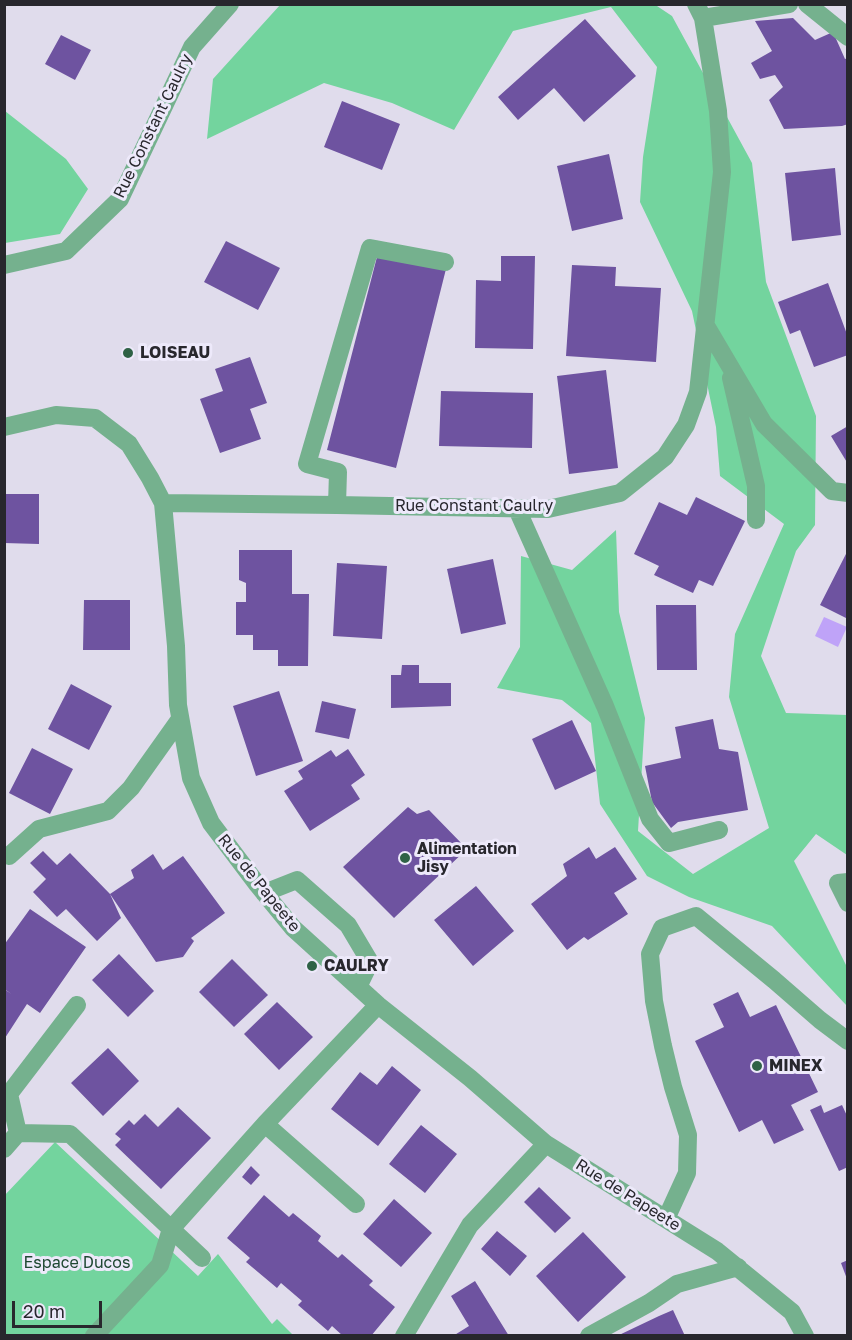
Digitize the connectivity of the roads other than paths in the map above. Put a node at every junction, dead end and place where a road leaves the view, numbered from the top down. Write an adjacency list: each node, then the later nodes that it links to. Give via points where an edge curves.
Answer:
1 (230, 4): 7 (street, Rue Constant Caulry, via 192,47 120,199 66,251)
2 (789, 4): 4 (street)
3 (807, 4): 5 (street)
4 (699, 11): 8 (street, Rue Constant Caulry, via 718,111 722,172)
5 (848, 37)
6 (445, 262): 13 (street, via 370,248 307,464 338,472)
7 (4, 265)
8 (705, 324): 9 (street); 14 (street, Rue Constant Caulry, via 698,392 686,425 665,457 620,493 549,509)
9 (727, 361): 11 (street, via 764,424 832,491); 15 (street, via 756,486)
10 (4, 427): 12 (street, Rue de Papeete, via 56,415 95,418 129,444)
11 (848, 493)
12 (163, 503): 13 (street, Rue Constant Caulry); 16 (street, Rue de Papeete)
13 (337, 504): 14 (street, Rue Constant Caulry)
14 (518, 509): 17 (street, via 606,706 650,819 669,843)
15 (756, 520)
16 (180, 719): 18 (street, via 131,788 108,811 39,829); 20 (street, Rue de Papeete, via 191,778 211,823)
17 (719, 830)
18 (9, 856)
19 (848, 882): 21 (street, via 838,884)
20 (264, 893): 22 (street, Rue de Papeete, via 293,928); 22 (street, via 297,880 348,925 370,962)
21 (848, 903)
22 (358, 987): 24 (street, Rue de Papeete)
23 (77, 1005): 27 (street, via 9,1094)
24 (378, 1005): 26 (street); 28 (street, Rue de Papeete)
25 (848, 1041): 31 (street, via 696,916 662,928 650,954 654,1001 688,1135 687,1173)
26 (266, 1124): 30 (street); 32 (street)
27 (18, 1133): 29 (street); 32 (street, via 70,1134)
28 (546, 1144): 31 (street, Rue de Papeete); 36 (street, via 470,1225)
29 (4, 1149)
30 (356, 1204)
31 (666, 1219): 34 (street, Rue de Papeete)
32 (171, 1230): 33 (street); 35 (street, via 160,1264)
33 (202, 1258)
34 (738, 1267): 37 (street, via 677,1284); 38 (street, Rue de Papeete, via 792,1312)
35 (94, 1335)
36 (404, 1335)
37 (590, 1335)
38 (805, 1335)

